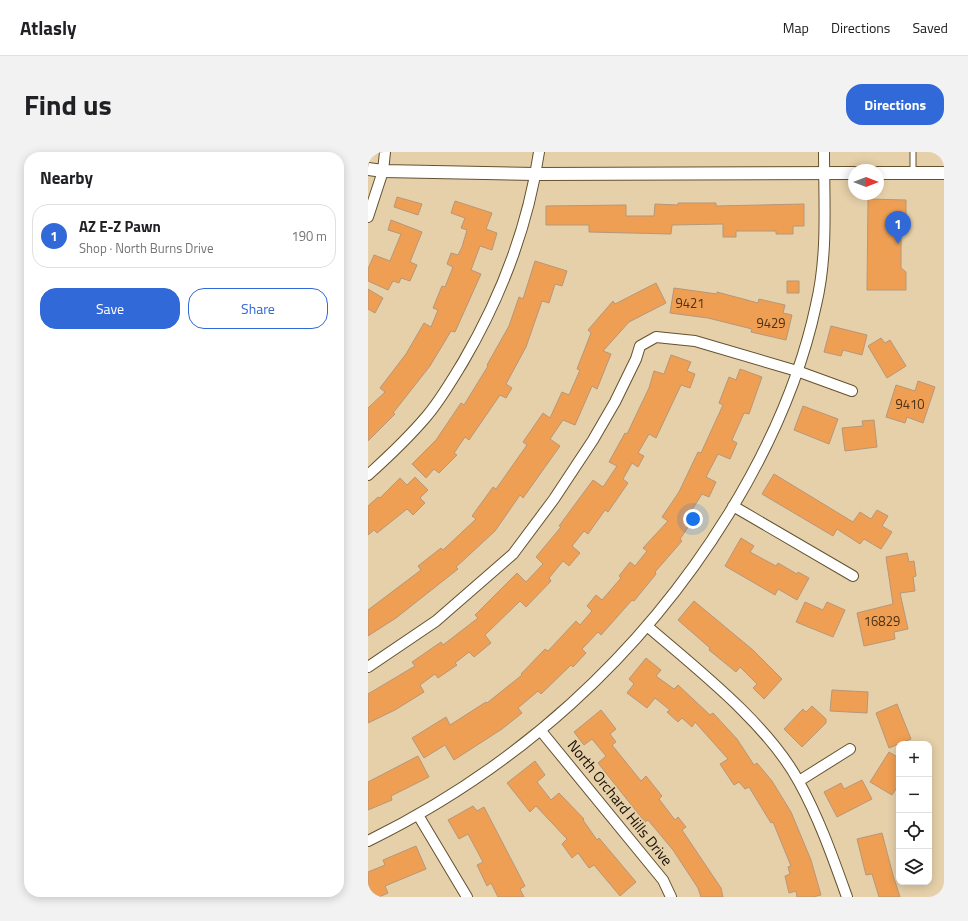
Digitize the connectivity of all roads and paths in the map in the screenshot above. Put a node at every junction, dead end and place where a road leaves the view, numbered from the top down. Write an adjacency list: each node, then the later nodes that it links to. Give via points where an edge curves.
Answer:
1 (385, 152): 6 (street)
2 (538, 152): 12 (street)
3 (824, 152): 7 (street)
4 (913, 152): 10 (lane)
5 (368, 169): 6 (street)
6 (383, 171): 12 (street); 13 (street)
7 (824, 173): 8 (street); 12 (street); 14 (street, via 824,250 821,279)
8 (848, 173)
9 (884, 173): 10 (street)
10 (913, 173): 11 (street)
11 (944, 173)
12 (535, 174): 16 (street, via 520,236 506,278 480,332 455,376 427,417)
13 (368, 217)
14 (798, 371): 15 (street); 17 (street, via 767,444); 20 (street, via 695,341 656,338 640,346 615,402 593,440 554,499 512,554 436,621)
15 (852, 390)
16 (368, 475)
17 (733, 506): 18 (street); 19 (street, via 694,568)
18 (853, 576)
19 (647, 626): 21 (street, via 595,682); 23 (street, via 719,688 770,740)
20 (368, 667)
21 (541, 730): 24 (street, via 482,775); 27 (street, North Orchard Hills Drive, via 663,880)
22 (850, 749): 23 (street)
23 (799, 781): 28 (street, via 829,845)
24 (418, 815): 25 (street); 26 (street)
25 (368, 840)
26 (467, 897)
27 (671, 897)
28 (847, 897)

